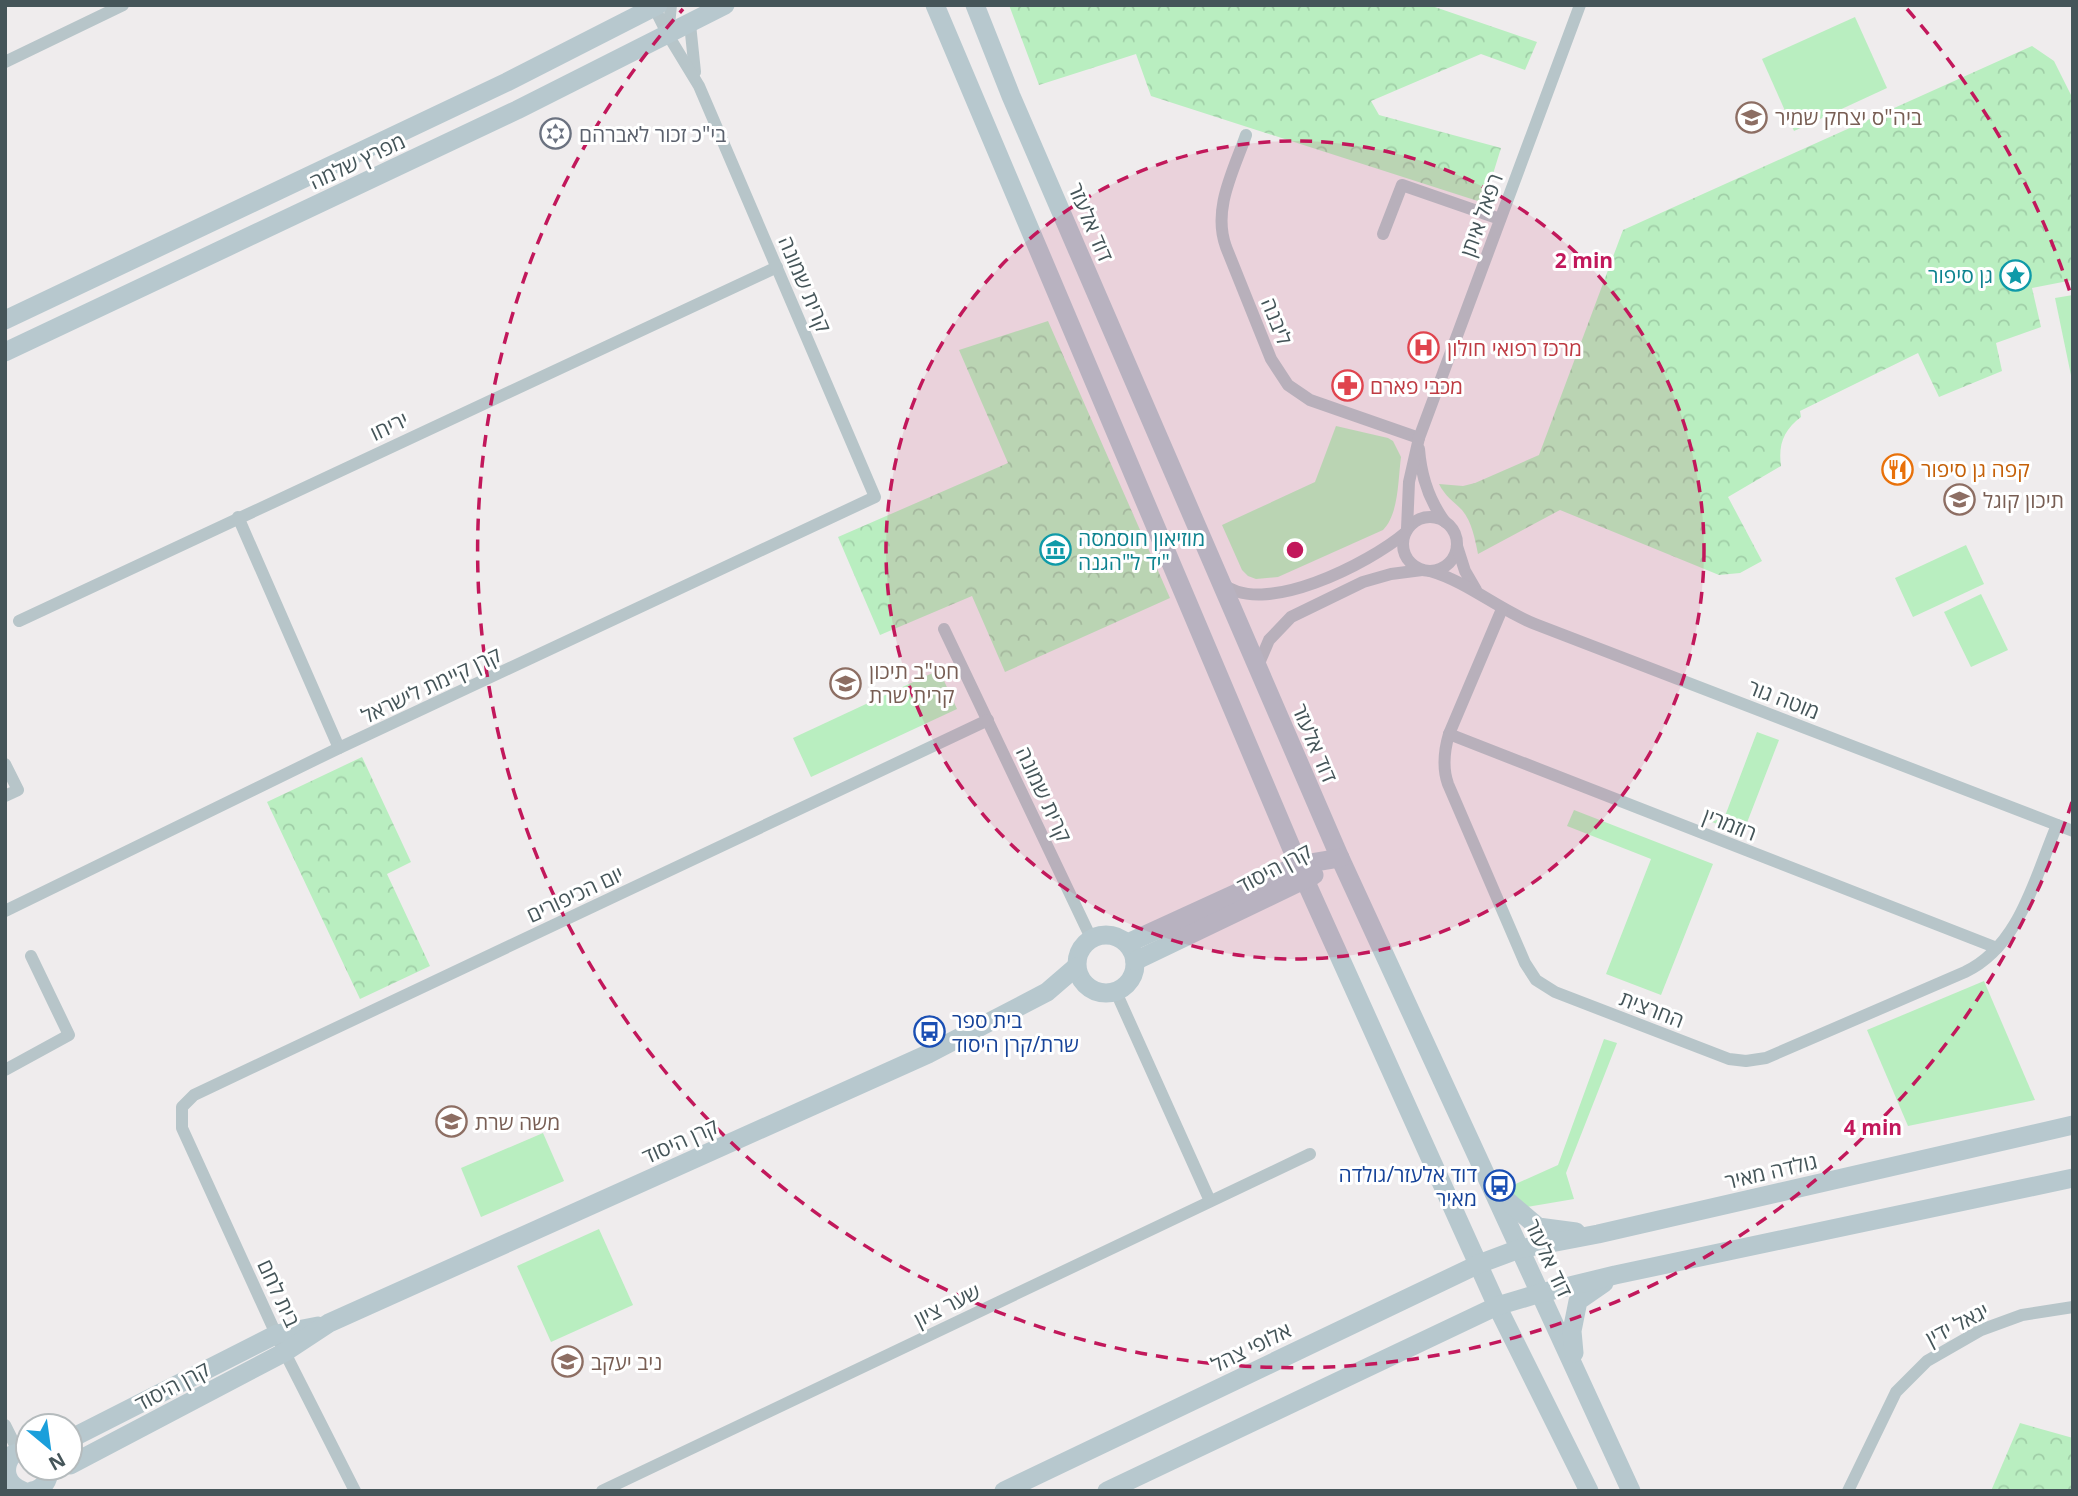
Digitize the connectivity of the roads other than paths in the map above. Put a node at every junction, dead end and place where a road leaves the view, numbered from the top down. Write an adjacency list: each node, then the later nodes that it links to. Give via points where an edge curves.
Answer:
1 (123, 5): 9 (street)
2 (725, 5): 7 (street, מפרץ שלמה)
3 (935, 5): 38 (street)
4 (975, 5): 24 (street, דוד אלעזר)
5 (1580, 5): 12 (street, רפאל איתן)
6 (659, 6): 8 (street); 15 (street, מפרץ שלמה)
7 (691, 24): 8 (street, מפרץ שלמה); 10 (street, קרית שמונה)
8 (668, 35): 10 (street, קרית שמונה); 16 (street, מפרץ שלמה)
9 (5, 62)
10 (699, 86): 14 (street, קרית שמונה)
11 (1246, 135): 17 (street, ליבנה, via 1223,202 1221,230 1275,368 1293,390 1310,400)
12 (1500, 219): 13 (street, via 1402,186); 17 (street, רפאל איתן)
13 (1382, 234)
14 (777, 267): 18 (street, קרית שמונה); 19 (street, יריחו)
15 (5, 320)
16 (5, 352)
17 (1419, 438): 20 (street, רפאל איתן, via 1426,487); 21 (street, רפאל איתן, via 1409,482)
18 (874, 497): 32 (street, קרן קיימת לישראל)
19 (238, 517): 27 (street, יריחו); 32 (street)
20 (1445, 522): 21 (street, via 1425,518); 22 (street)
21 (1406, 531): 23 (street, via 1406,557); 24 (street, via 1370,557 1294,590 1250,594 1230,589)
22 (1457, 543): 23 (street, via 1449,562); 25 (street, מוטה גור, via 1467,575)
23 (1426, 570): 25 (street, מוטה גור); 29 (street, via 1363,582 1299,612 1273,633)
24 (1221, 581): 29 (street, דוד אלעזר)
25 (1484, 598): 26 (street, מוטה גור)
26 (1502, 609): 31 (street, החרצית); 35 (street, מוטה גור)
27 (19, 621)
28 (944, 629): 30 (street, קרית שמונה)
29 (1257, 668): 37 (street, דוד אלעזר)
30 (988, 720): 40 (street, קרית שמונה); 47 (street, יום הכיפורים, via 194,1095)
31 (1449, 734): 41 (street, רוזמרין); 41 (street, החרצית, via 1444,759 1448,784 1525,963 1536,980 1555,992 1723,1057 1751,1061 1965,972)
32 (339, 748): 39 (street, קרן קיימת לישראל)
33 (5, 764): 34 (street, via 18,790)
34 (5, 796)
35 (2057, 825): 36 (street, מוטה גור); 41 (street, החרצית, via 2018,918)
36 (2073, 831)
37 (1340, 858): 38 (street, קרן היסוד); 51 (street, דוד אלעזר)
38 (1301, 873): 42 (street, קרן היסוד); 55 (street)
39 (5, 911)
40 (1091, 938): 42 (street, via 1110,934); 44 (street, via 1080,950)
41 (1997, 948)
42 (1131, 952): 45 (street, via 1131,980)
43 (31, 956): 46 (street, via 69,1035)
44 (1080, 976): 45 (street, via 1098,993); 60 (street, קרן היסוד, via 929,1054)
45 (1116, 992): 52 (street)
46 (5, 1070)
47 (182, 1107): 60 (street, בית לחם, via 183,1128)
48 (2073, 1125): 53 (street, גולדה מאיר)
49 (1310, 1154): 52 (street, שער ציון)
50 (2073, 1178): 56 (street)
51 (1491, 1187): 53 (street, via 1538,1227); 54 (street, דוד אלעזר)
52 (1210, 1201): 67 (street, שער ציון)
53 (1598, 1234): 54 (street, גולדה מאיר)
54 (1519, 1249): 55 (street, אלופי צהל); 57 (street, דוד אלעזר)
55 (1479, 1264): 58 (street); 68 (street, אלופי צהל)
56 (1615, 1275): 57 (street); 61 (street, via 1578,1301 1572,1331)
57 (1541, 1293): 58 (street); 61 (street, דוד אלעזר)
58 (1497, 1306): 69 (street); 70 (street)
59 (2073, 1307): 72 (street, יגאל ידין, via 2022,1315 1981,1330 1927,1361 1896,1392)
60 (281, 1343): 62 (street, קרן היסוד); 64 (street, קרן היסוד); 66 (street, בית לחם)
61 (1577, 1372): 71 (street, דוד אלעזר)
62 (84, 1433)
63 (14, 1457): 65 (street, via 6,1468)
64 (84, 1457)
65 (14, 1472)
66 (355, 1491)
67 (602, 1491)
68 (1004, 1491)
69 (1107, 1491)
70 (1589, 1491)
71 (1631, 1491)
72 (1848, 1491)

